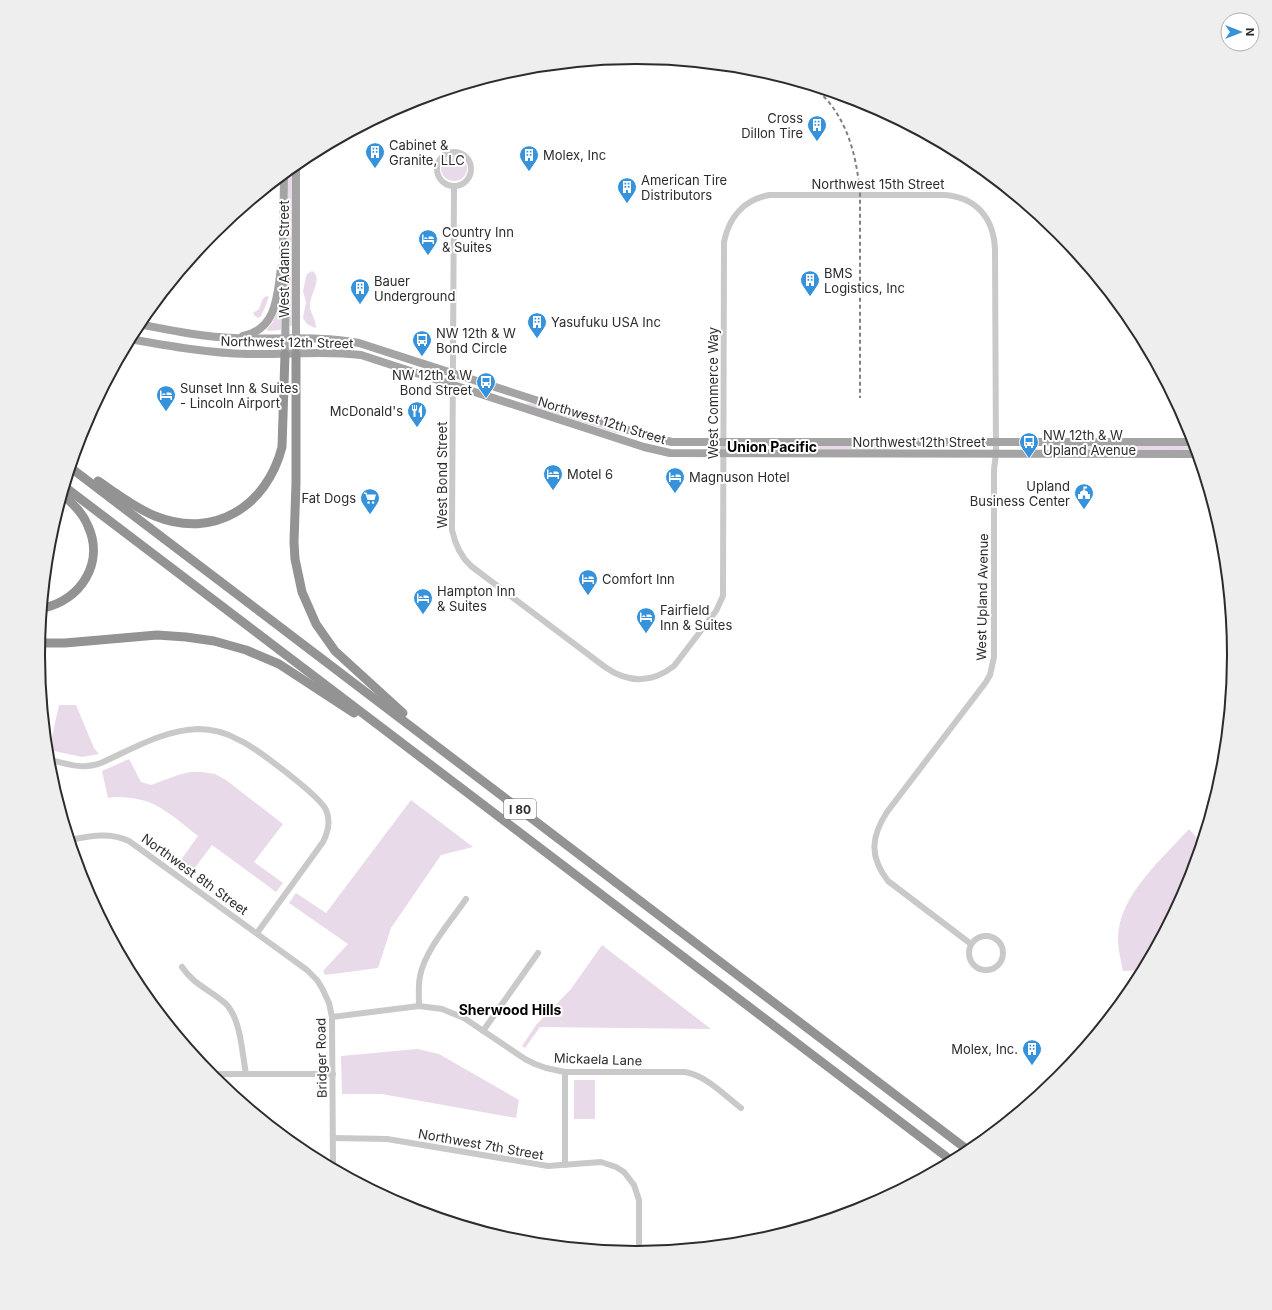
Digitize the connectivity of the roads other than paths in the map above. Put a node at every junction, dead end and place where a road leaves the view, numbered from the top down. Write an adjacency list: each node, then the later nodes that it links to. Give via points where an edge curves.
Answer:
1 (296, 172): 10 (main road, West Adams Street)
2 (284, 181): 6 (main road, West Adams Street)
3 (454, 187): 3 (street, via 464,183 471,169 463,155 453,152 445,154 436,167 443,183); 14 (street, West Bond Street)
4 (762, 196): 5 (street, Northwest 15th Street, via 950,195 972,204); 16 (street, West Commerce Way, via 738,211 729,224 724,242)
5 (986, 218): 17 (street, West Upland Avenue, via 995,243)
6 (283, 252): 8 (main road, via 278,293 270,317 256,332); 9 (main road, West Adams Street)
7 (146, 325): 8 (main road, Northwest 12th Street)
8 (233, 338): 9 (main road, Northwest 12th Street)
9 (286, 339): 10 (main road, Northwest 12th Street); 12 (main road, West Adams Street)
10 (296, 339): 13 (main road, West Adams Street); 14 (main road, Northwest 12th Street, via 334,339 359,343)
11 (136, 340): 12 (main road, Northwest 12th Street, via 216,352)
12 (285, 354): 13 (main road, Northwest 12th Street); 22 (highway, via 283,437 279,458 263,488 235,513 199,523 166,520 143,510)
13 (296, 354): 15 (main road, Northwest 12th Street, via 361,355); 29 (highway, via 294,559 308,608 324,638 340,656)
14 (453, 373): 15 (street, West Bond Street); 16 (main road, Northwest 12th Street, via 656,439)
15 (453, 385): 19 (main road, Northwest 12th Street, via 655,450); 28 (street, West Bond Street, via 452,530 463,558 614,673 631,679)
16 (724, 442): 17 (main road, Northwest 12th Street); 19 (street, West Commerce Way)
17 (995, 442): 18 (main road, Northwest 12th Street); 20 (street, West Upland Avenue)
18 (1187, 442)
19 (723, 454): 20 (main road, Northwest 12th Street); 28 (street, West Commerce Way, via 722,596 716,611 681,658 670,670)
20 (996, 454): 21 (main road, Northwest 12th Street); 35 (street, West Upland Avenue, via 994,657 990,675 887,812 878,828 874,845 877,864 888,881)
21 (1192, 454)
22 (76, 466)
23 (74, 471): 29 (highway, I 80)
24 (69, 490): 31 (highway, I 80)
25 (66, 498): 26 (highway, via 89,527 93,543 92,563 88,576 78,590 57,604)
26 (47, 607)
27 (45, 643): 31 (highway, via 157,635 200,638 230,644 285,668)
28 (656, 677)
29 (455, 760): 47 (highway, I 80)
30 (55, 761): 34 (street, via 90,766 164,735 199,729 217,731 249,745 321,802 328,818 328,830 323,842)
31 (446, 775): 48 (highway, I 80)
32 (74, 839): 34 (street, Northwest 8th Street, via 101,835 116,836 130,841)
33 (466, 900): 38 (street, via 431,949 423,965 419,985)
34 (257, 933): 39 (street, Bridger Road, via 315,978 326,996)
35 (971, 944): 35 (street, via 970,959 982,970 992,969 1000,961 1000,944 991,937 980,937)
36 (538, 953): 40 (street)
37 (182, 967): 43 (street, via 189,977 230,1010 238,1029)
38 (419, 1006): 39 (street, Mickaela Lane); 40 (street, Mickaela Lane, via 454,1012)
39 (332, 1017): 44 (street, Bridger Road)
40 (483, 1031): 41 (street, Mickaela Lane, via 525,1059 546,1068)
41 (565, 1072): 45 (street, Mickaela Lane, via 686,1072 699,1077); 50 (street)
42 (219, 1074): 43 (street)
43 (246, 1074): 44 (street)
44 (333, 1074): 46 (street, Bridger Road)
45 (741, 1108)
46 (333, 1138): 49 (street, Bridger Road); 50 (street, Northwest 7th Street, via 383,1139 548,1166)
47 (962, 1147)
48 (947, 1157)
49 (333, 1162)
50 (565, 1165): 51 (street, Northwest 7th Street, via 601,1162 624,1172 637,1192 639,1200)
51 (639, 1246)

